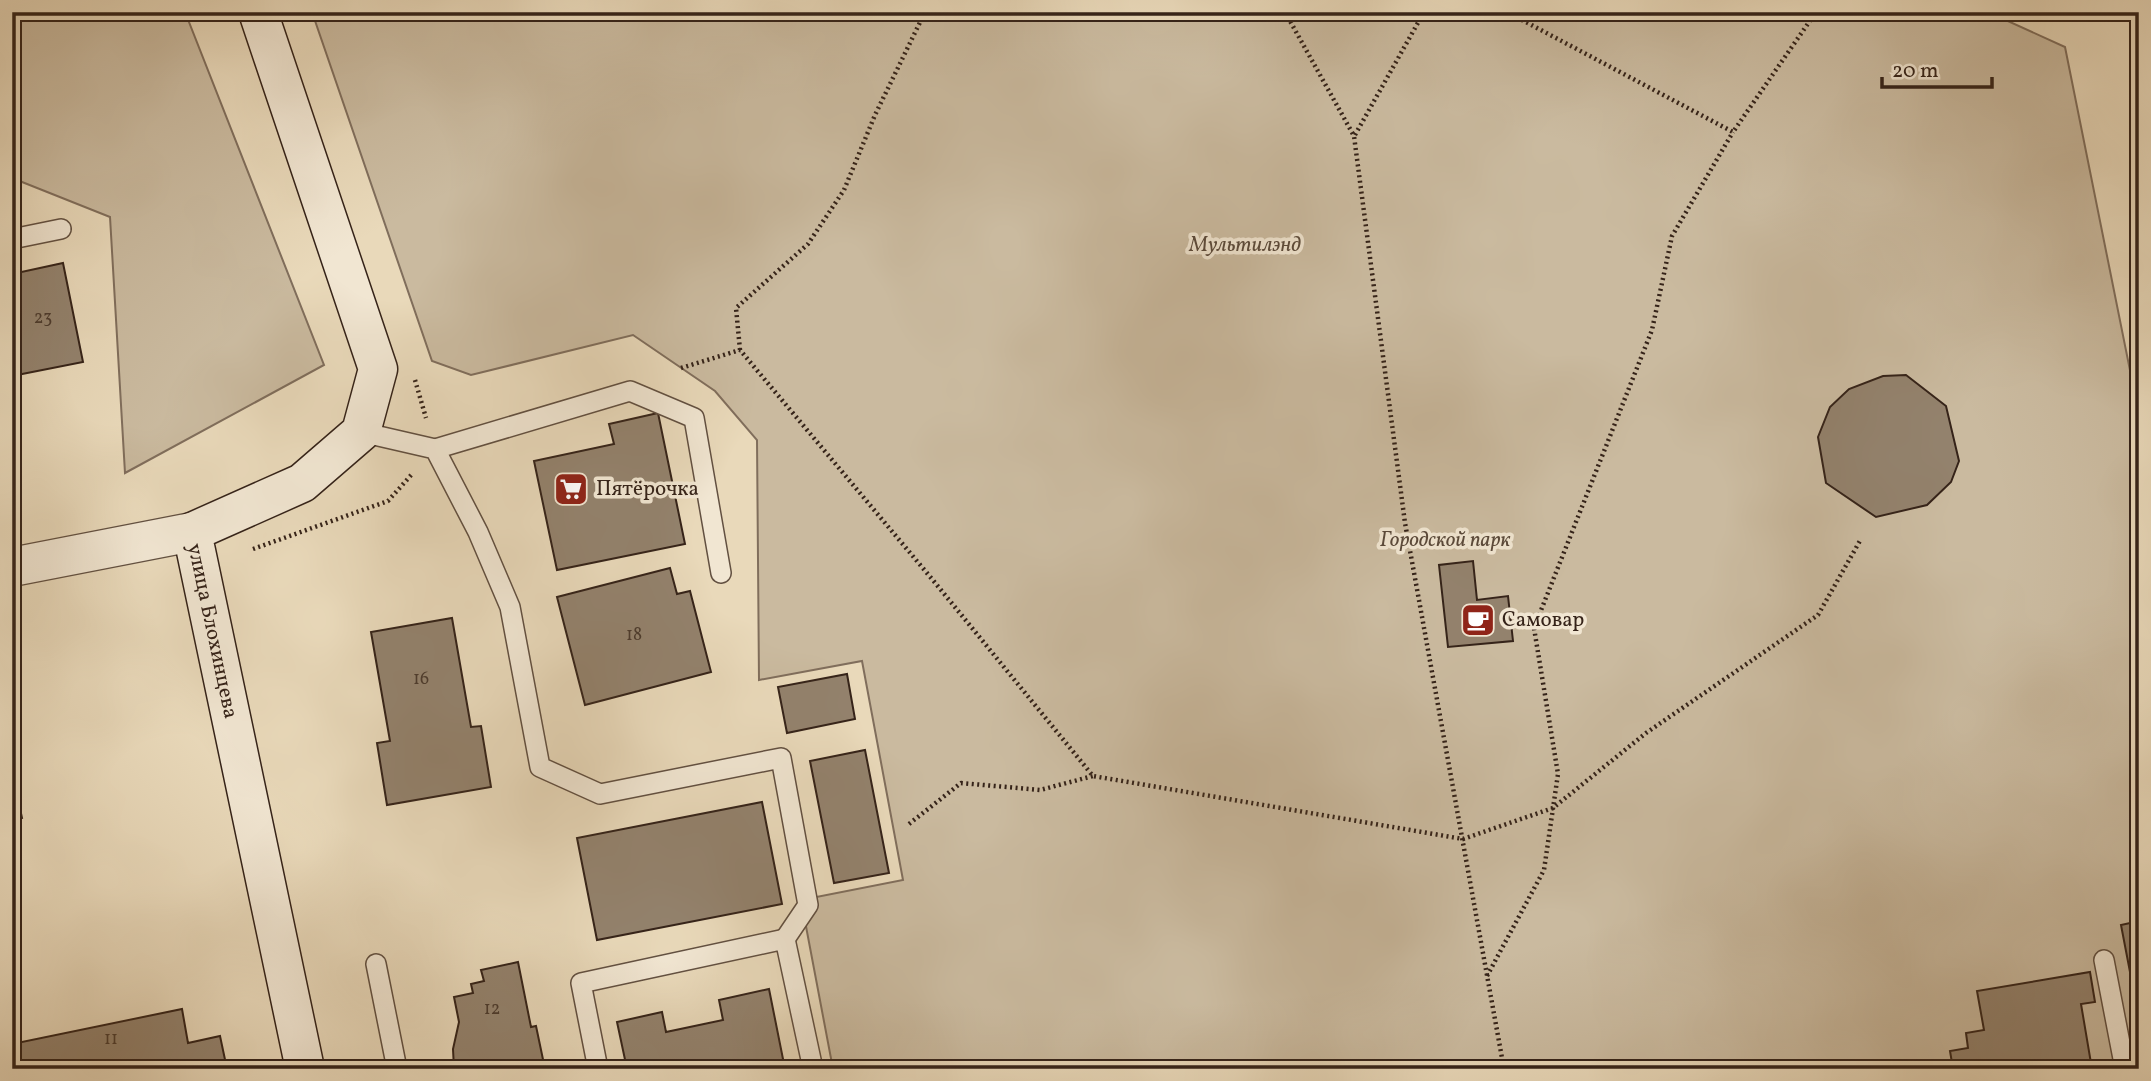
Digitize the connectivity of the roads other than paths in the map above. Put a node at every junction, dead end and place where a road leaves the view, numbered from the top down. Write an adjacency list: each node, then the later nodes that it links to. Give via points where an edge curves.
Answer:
1 (258, 12): 4 (street, via 377,369)
2 (61, 229): 3 (lane)
3 (12, 239)
4 (361, 432): 5 (lane); 6 (street, улица Блохинцева, via 302,483)
5 (435, 449): 8 (lane, via 630,391 694,418); 9 (lane, via 510,607 540,767 600,794 781,758 808,905)
6 (191, 532): 7 (street); 12 (street, улица Блохинцева)
7 (12, 567)
8 (721, 573)
9 (785, 939): 14 (lane, via 581,983); 15 (lane)
10 (2104, 960): 16 (lane)
11 (376, 964): 13 (lane)
12 (305, 1069)
13 (397, 1069)
14 (598, 1069)
15 (813, 1069)
16 (2125, 1069)

